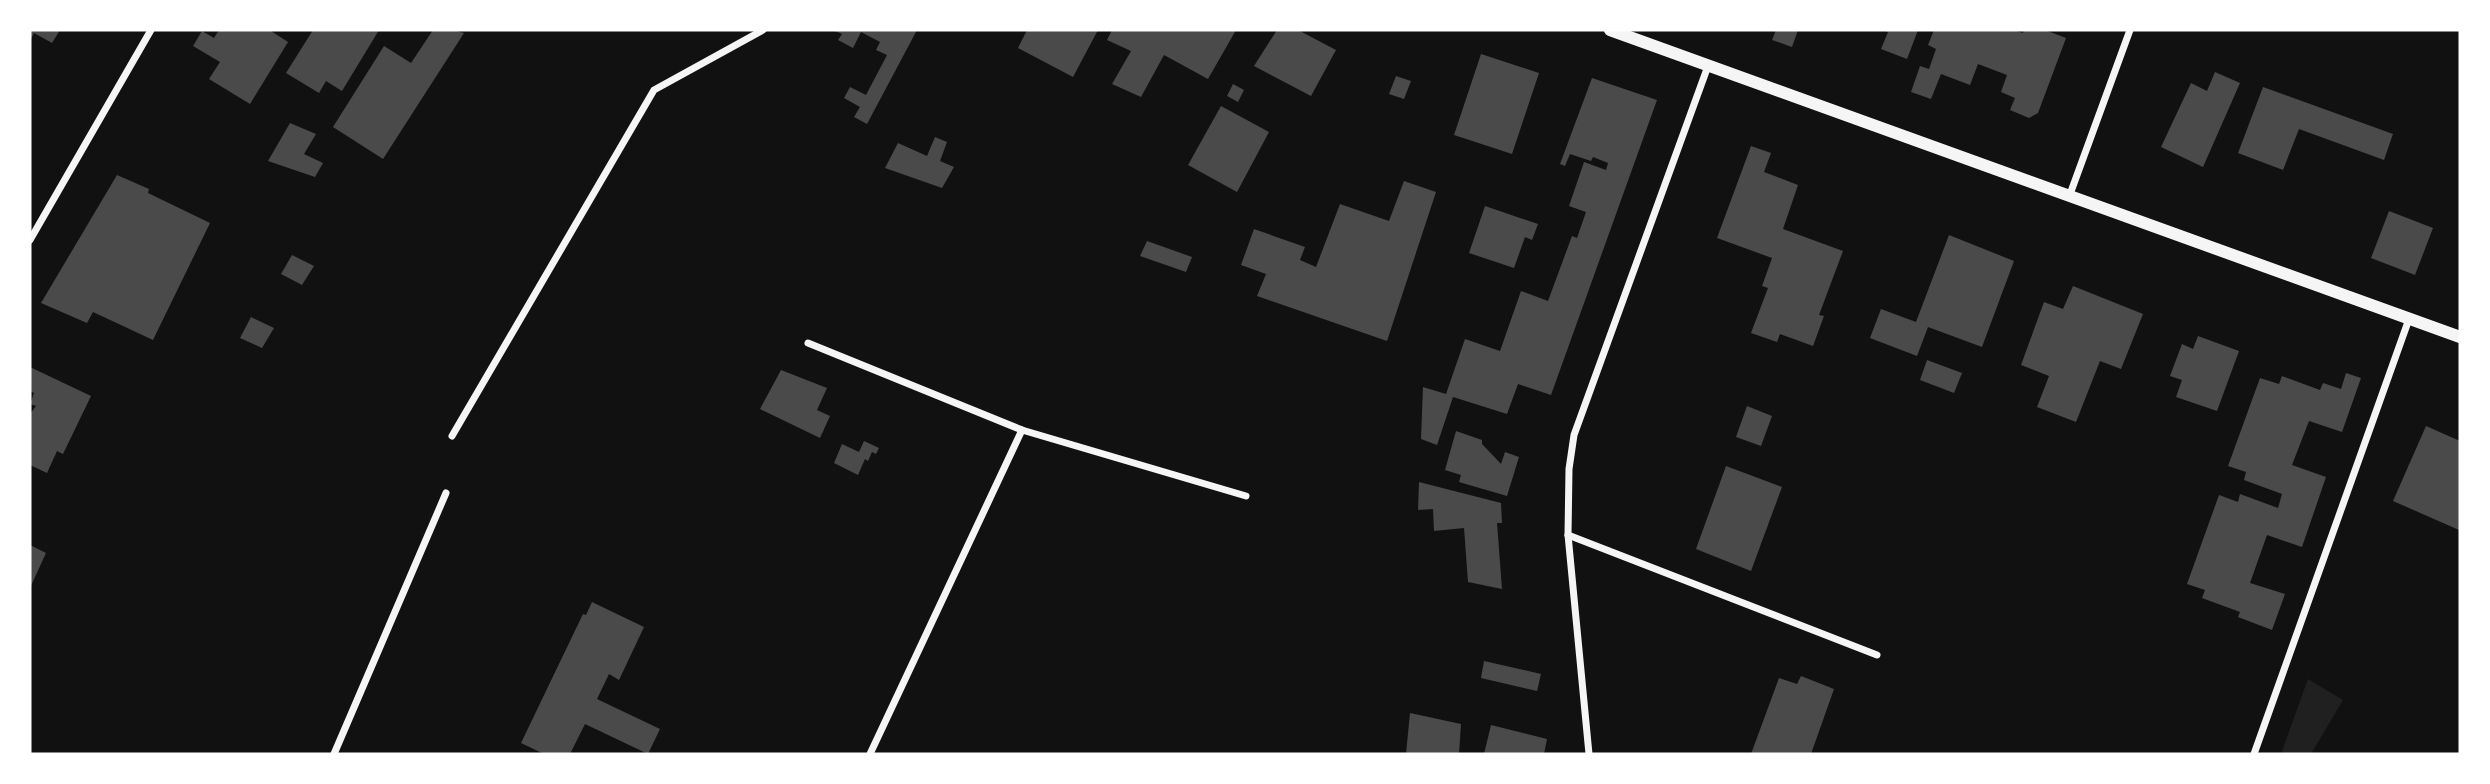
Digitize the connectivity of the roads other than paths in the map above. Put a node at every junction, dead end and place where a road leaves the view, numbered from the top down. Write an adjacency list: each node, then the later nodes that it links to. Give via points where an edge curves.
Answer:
1 (151, 30): 7 (street)
2 (763, 30): 12 (street, via 654,90)
3 (1610, 30): 5 (street)
4 (2130, 30): 6 (street)
5 (1709, 66): 6 (street); 15 (street, via 1574,435)
6 (2069, 197): 8 (street)
7 (30, 240)
8 (2409, 319): 9 (street); 20 (street)
9 (2460, 337)
10 (808, 343): 11 (street)
11 (1022, 430): 14 (street); 18 (street)
12 (452, 436)
13 (446, 493): 17 (street)
14 (1246, 496)
15 (1568, 535): 16 (street); 19 (street)
16 (1877, 654)
17 (334, 754)
18 (870, 754)
19 (1589, 754)
20 (2254, 754)

